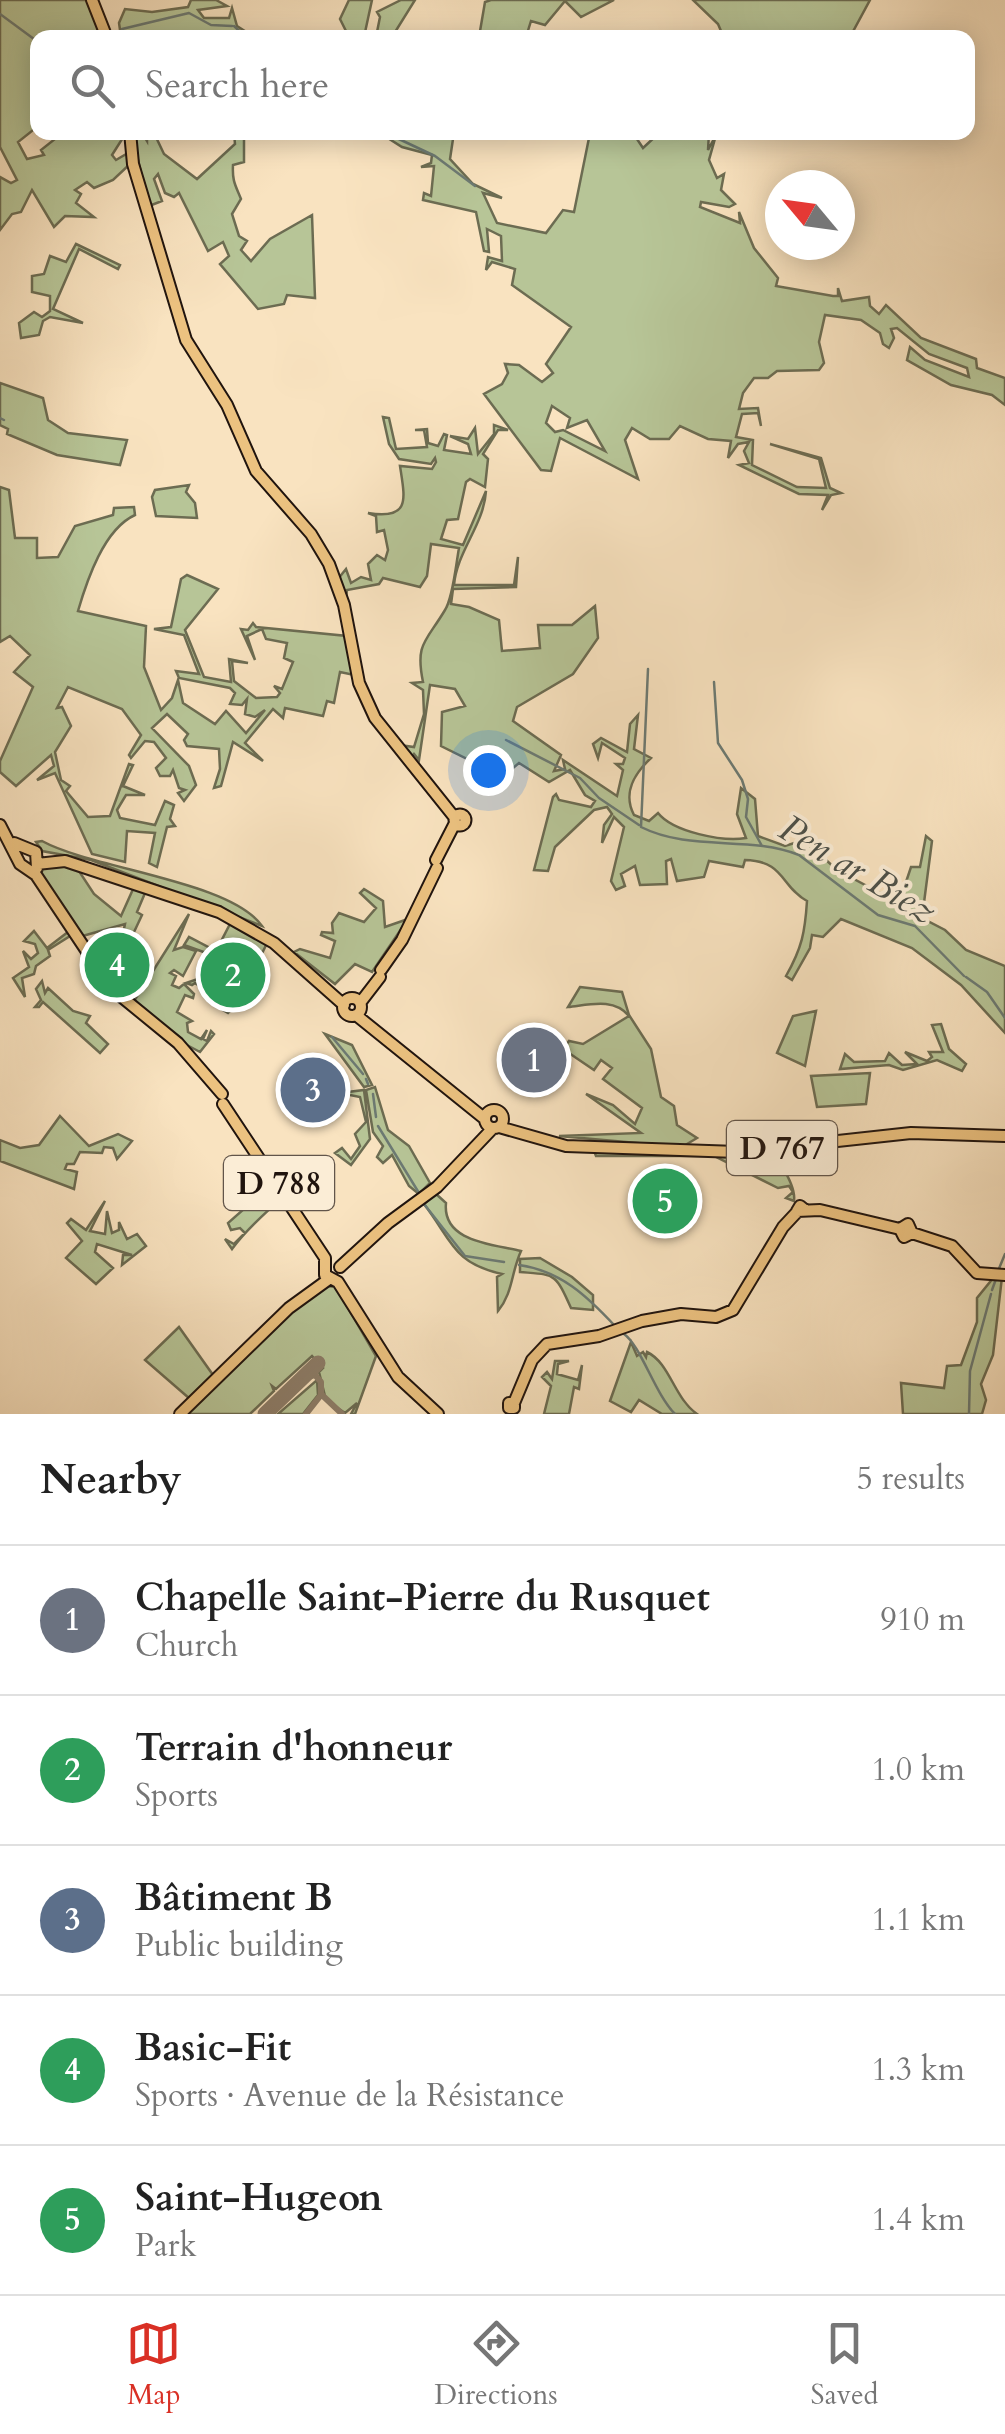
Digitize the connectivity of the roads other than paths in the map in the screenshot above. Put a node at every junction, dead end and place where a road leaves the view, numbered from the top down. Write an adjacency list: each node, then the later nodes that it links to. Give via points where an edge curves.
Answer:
1 (92, 0): 2 (main road)
2 (104, 30)
3 (131, 140): 7 (main road, via 190,350 227,404 259,475 329,564 359,682 375,718 455,822)
4 (0, 825): 5 (main road)
5 (21, 853): 6 (main road); 6 (main road, via 20,864)
6 (35, 863): 7 (main road, D 767, via 60,860 240,922 316,978); 8 (main road, D 788, via 80,945 113,986)
7 (367, 989): 12 (main road, D 767, via 382,1035)
8 (164, 1030): 9 (main road, D 788); 10 (main road, D 788)
9 (194, 1066): 10 (main road); 11 (main road, D 788)
10 (210, 1079): 11 (main road, D 788)
11 (222, 1099): 14 (main road, D 788)
12 (491, 1123): 13 (main road, D 767, via 559,1146 736,1152 911,1133); 14 (main road, via 459,1166)
13 (1005, 1136)
14 (331, 1272): 16 (main road, D 788); 16 (main road); 18 (main road); 19 (main road, D 788, via 400,1374)
15 (1005, 1275): 17 (main road, via 977,1274 955,1248 912,1233 908,1224 900,1229 801,1211 783,1227 733,1310 711,1318 681,1314 547,1344)
16 (344, 1291): 19 (main road, D 788, via 398,1377)
17 (511, 1406)
18 (180, 1414)
19 (441, 1414)

